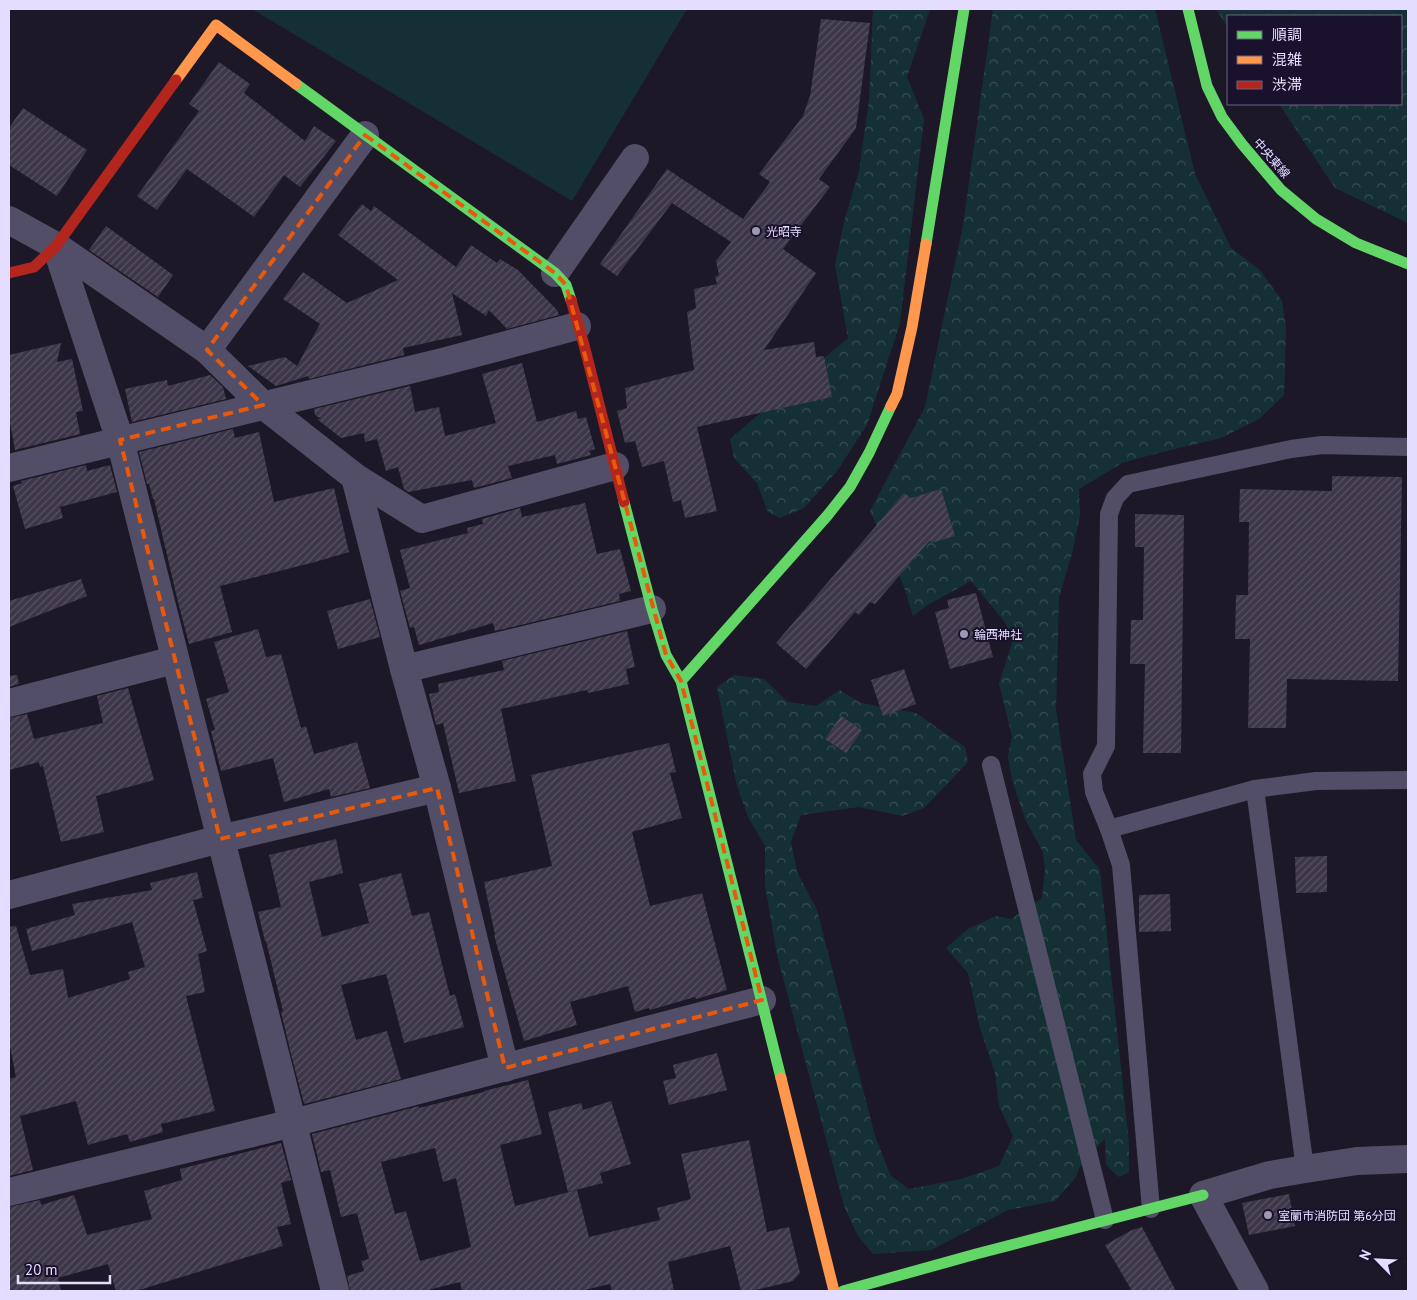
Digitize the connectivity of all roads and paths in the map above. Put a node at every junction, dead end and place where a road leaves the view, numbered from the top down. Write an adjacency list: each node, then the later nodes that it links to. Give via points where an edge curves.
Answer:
1 (964, 9): 21 (street, via 912,327 897,394 850,487)
2 (1188, 9): 7 (street, 中央東線, via 1207,86 1222,117 1281,190 1316,219 1356,243)
3 (365, 135): 6 (street, via 216,25); 9 (street); 11 (street)
4 (635, 158): 9 (street)
5 (9, 220): 6 (street)
6 (56, 246): 8 (street, via 34,267); 11 (street); 13 (street)
7 (1408, 264)
8 (9, 273)
9 (555, 273): 10 (street, via 566,285)
10 (577, 326): 12 (street); 15 (street)
11 (207, 350): 12 (street)
12 (262, 406): 13 (street); 17 (street)
13 (120, 440): 16 (street); 19 (street)
14 (1408, 448): 27 (lane, via 1322,445 1291,449 1128,484 1115,498 1109,514 1106,746 1092,774 1094,792)
15 (616, 466): 17 (street, via 422,519); 18 (street)
16 (9, 468)
17 (355, 477): 20 (street)
18 (652, 609): 20 (street); 21 (street, via 666,655)
19 (174, 660): 22 (street); 28 (street)
20 (404, 669): 25 (street)
21 (681, 681): 30 (street)
22 (9, 703)
23 (991, 765): 38 (lane)
24 (1408, 780): 26 (lane, via 1316,781)
25 (437, 788): 28 (street); 31 (street)
26 (1255, 789): 27 (lane); 34 (lane)
27 (1110, 828): 37 (lane, via 1121,865)
28 (220, 839): 29 (street); 32 (street)
29 (9, 894)
30 (762, 1000): 31 (street); 40 (street)
31 (505, 1068): 32 (street)
32 (293, 1123): 35 (street); 39 (street)
33 (1408, 1159): 34 (street, via 1357,1161)
34 (1305, 1169): 36 (street)
35 (9, 1192)
36 (1203, 1195): 37 (street); 42 (street)
37 (1151, 1209): 38 (street)
38 (1105, 1220): 41 (street)
39 (335, 1291)
40 (834, 1291)
41 (843, 1291)
42 (1255, 1291)

